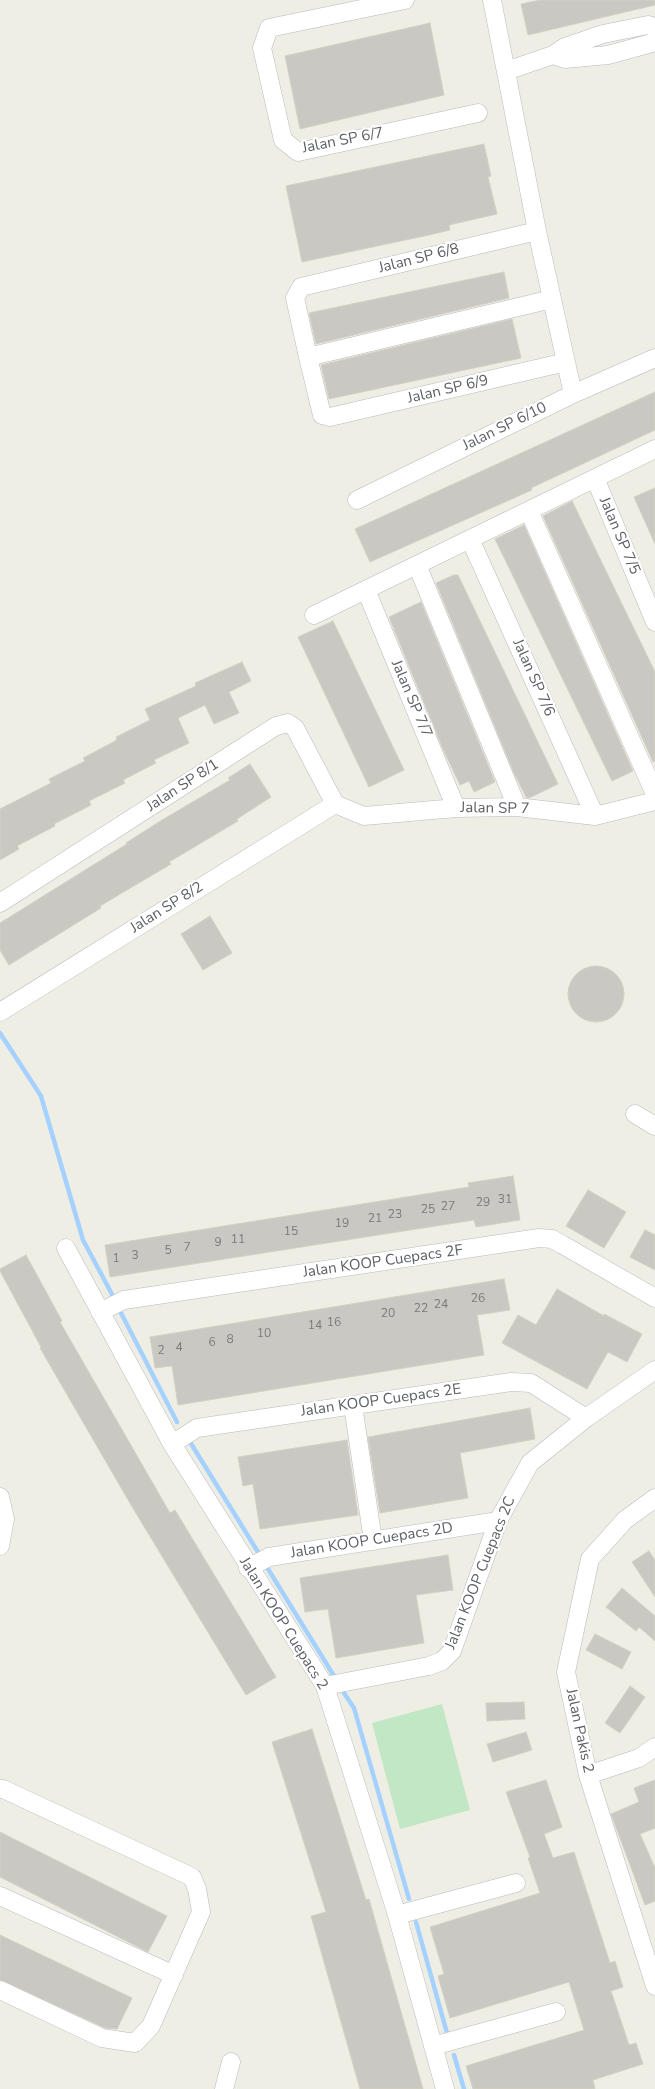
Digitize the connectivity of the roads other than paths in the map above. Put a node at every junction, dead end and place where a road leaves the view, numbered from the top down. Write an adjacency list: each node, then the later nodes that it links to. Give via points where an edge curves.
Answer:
1 (405, 0): 7 (street, Jalan SP 6/7, via 270,28 262,48 283,140 298,152)
2 (492, 0): 6 (street)
3 (655, 27): 5 (street, via 648,25 603,34 565,47)
4 (655, 40): 5 (street, via 608,55 565,59)
5 (553, 55): 6 (street)
6 (506, 71): 8 (street)
7 (478, 113)
8 (537, 230): 9 (street); 10 (street, Jalan SP 6/8, via 301,287 295,298)
9 (552, 299): 10 (street); 12 (street)
10 (308, 356): 12 (street, Jalan SP 6/9, via 322,414 330,417)
11 (655, 358): 13 (street, Jalan SP 6/10)
12 (566, 362): 13 (street)
13 (573, 394): 16 (street, Jalan SP 6/10)
14 (655, 449): 15 (street)
15 (595, 478): 17 (street); 22 (street, Jalan SP 7/5)
16 (357, 500)
17 (529, 511): 18 (street); 23 (street)
18 (470, 539): 19 (street); 28 (street, Jalan SP 7/6)
19 (418, 565): 20 (street); 26 (street)
20 (366, 590): 21 (street); 27 (street, Jalan SP 7/7)
21 (314, 615)
22 (655, 622)
23 (655, 794)
24 (655, 801): 28 (street, Jalan SP 7)
25 (334, 804): 27 (street, Jalan SP 7, via 364,816); 29 (street, Jalan SP 8/1, via 295,728 288,723 276,726); 30 (street, Jalan SP 8/2)
26 (517, 807): 27 (street, Jalan SP 7); 28 (street, Jalan SP 7)
27 (456, 808)
28 (595, 816)
29 (0, 903)
30 (0, 1012)
31 (636, 1114): 32 (street)
32 (655, 1126)
33 (66, 1248): 35 (street, Jalan KOOP Cuepacs 2)
34 (655, 1298): 35 (street, Jalan KOOP Cuepacs 2F, via 552,1239 539,1238 124,1300)
35 (100, 1312): 39 (street, Jalan KOOP Cuepacs 2)
36 (655, 1370): 38 (street, Jalan KOOP Cuepacs 2C)
37 (353, 1405): 38 (street, Jalan KOOP Cuepacs 2E, via 511,1382 531,1383); 39 (street, Jalan KOOP Cuepacs 2E, via 197,1428); 43 (street)
38 (586, 1418): 42 (street, Jalan KOOP Cuepacs 2C, via 530,1463)
39 (172, 1444): 45 (street, Jalan KOOP Cuepacs 2)
40 (0, 1498): 44 (street, via 5,1518)
41 (655, 1498): 48 (street, Jalan Pakis 2, via 624,1520 590,1559 566,1672)
42 (498, 1521): 43 (street, Jalan KOOP Cuepacs 2D); 46 (street, Jalan KOOP Cuepacs 2C, via 452,1651 442,1661)
43 (372, 1541): 45 (street, Jalan KOOP Cuepacs 2D, via 269,1556)
44 (0, 1546)
45 (248, 1568): 46 (street, Jalan KOOP Cuepacs 2)
46 (325, 1686): 52 (street, Jalan KOOP Cuepacs 2)
47 (655, 1747): 48 (street, via 639,1758)
48 (588, 1775): 54 (street, Jalan Pakis 2)
49 (0, 1789): 53 (street, via 192,1877 201,1912)
50 (516, 1883): 52 (street)
51 (0, 1896): 53 (street)
52 (397, 1915): 57 (street, Jalan KOOP Cuepacs 2)
53 (174, 1975): 55 (street, via 150,2026 135,2043 102,2038)
54 (655, 1986)
55 (0, 1990)
56 (556, 2012): 57 (street)
57 (433, 2046): 60 (street, Jalan KOOP Cuepacs 2)
58 (232, 2062): 59 (street)
59 (224, 2089)
60 (445, 2089)

